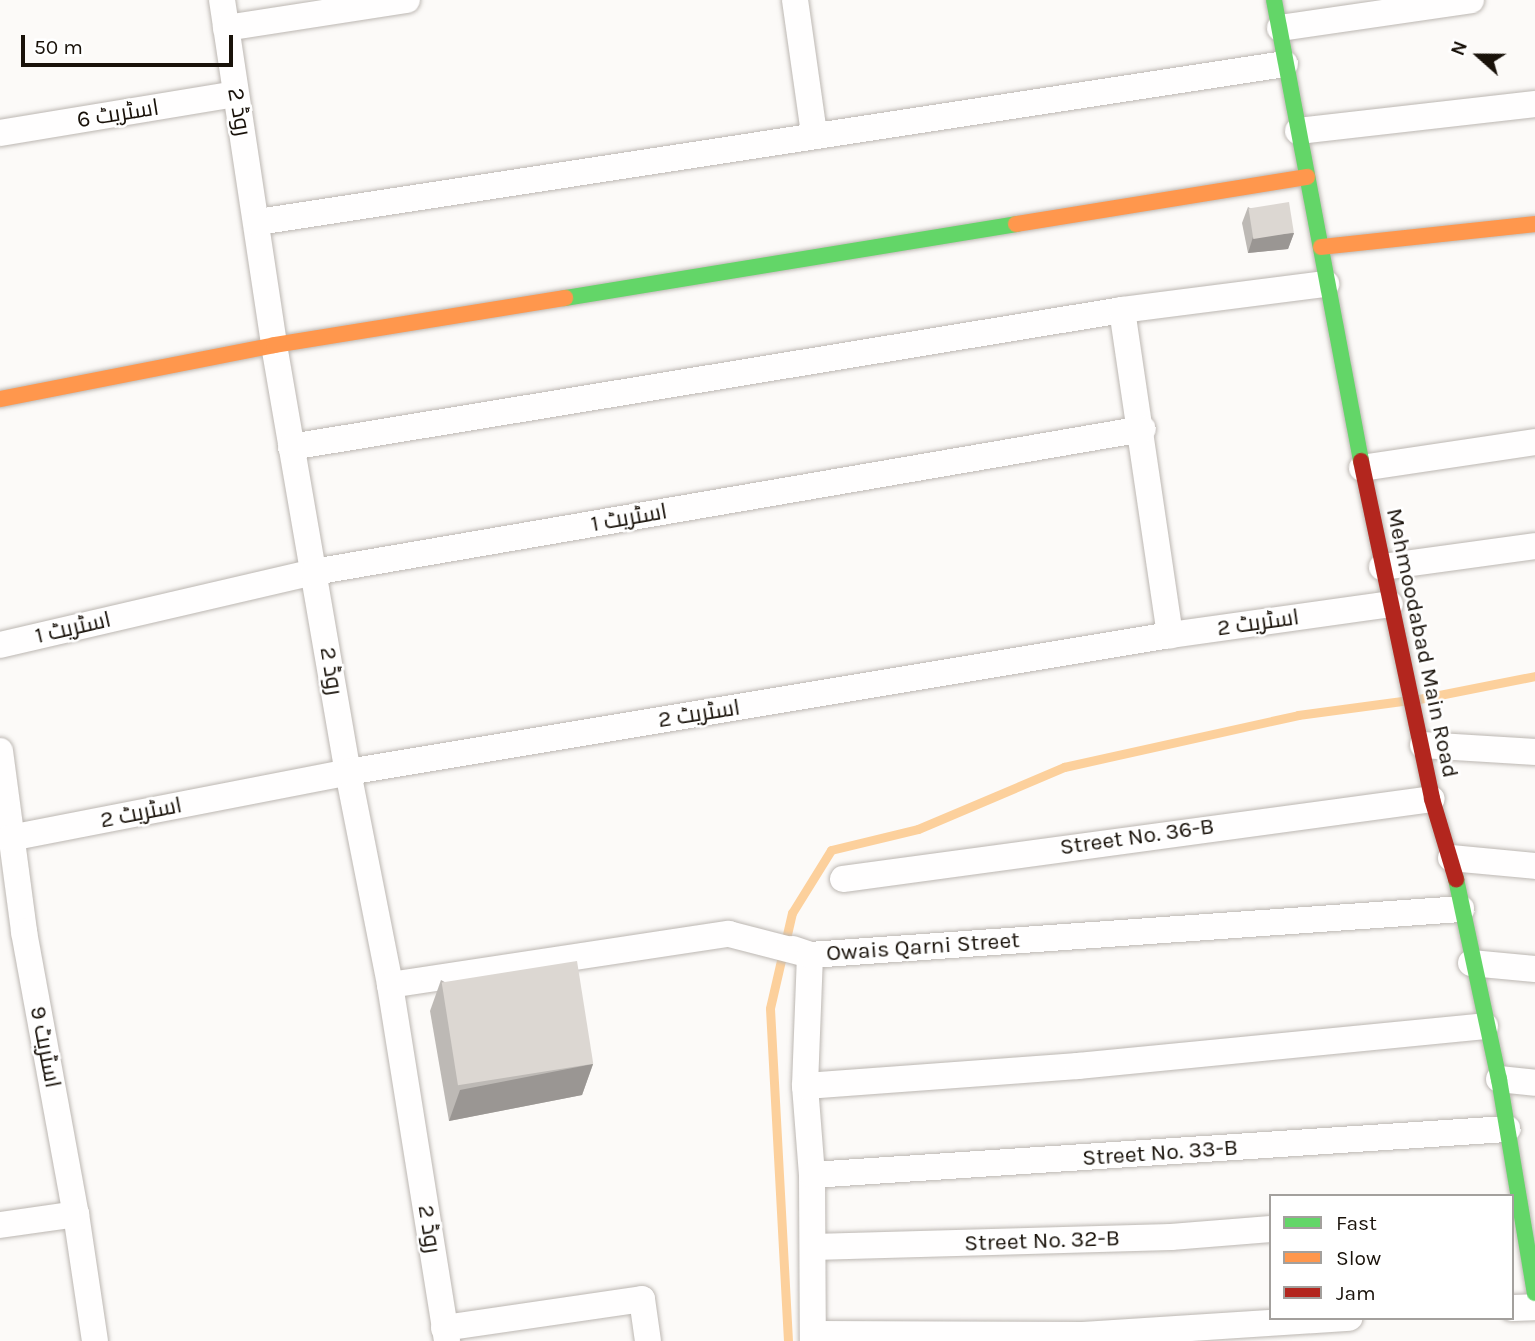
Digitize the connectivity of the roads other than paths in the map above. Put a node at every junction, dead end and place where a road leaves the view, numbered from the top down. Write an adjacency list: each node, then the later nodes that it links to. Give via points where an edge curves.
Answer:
1 (222, 0): 6 (street, روڈ 2)
2 (407, 0): 6 (street)
3 (795, 0): 13 (street)
4 (1274, 0): 7 (main road, Mehmoodabad Main Road)
5 (1471, 0): 7 (street)
6 (226, 28): 9 (street, روڈ 2)
7 (1280, 28): 8 (main road, Mehmoodabad Main Road)
8 (1285, 64): 11 (main road, Mehmoodabad Main Road); 13 (street)
9 (235, 94): 12 (street, اسٹریٹ 6); 15 (street, روڈ 2)
10 (1535, 104): 11 (street)
11 (1298, 131): 14 (main road, Mehmoodabad Main Road)
12 (0, 134)
13 (814, 134): 15 (street)
14 (1307, 177): 17 (main road, Mehmoodabad Main Road); 20 (main road)
15 (258, 222): 20 (street, روڈ 2)
16 (1535, 224): 17 (main road)
17 (1321, 247): 18 (main road, Mehmoodabad Main Road)
18 (1326, 284): 19 (street); 25 (main road, Mehmoodabad Main Road)
19 (1122, 310): 22 (street); 24 (street)
20 (274, 345): 21 (main road); 24 (street, روڈ 2)
21 (0, 399)
22 (1143, 429): 28 (street, اسٹریٹ 1); 30 (street)
23 (1535, 442): 25 (street)
24 (291, 447): 28 (street, روڈ 2)
25 (1362, 468): 27 (main road, Mehmoodabad Main Road)
26 (1535, 545): 27 (street)
27 (1382, 566): 29 (main road, Mehmoodabad Main Road)
28 (314, 572): 31 (street, اسٹریٹ 1); 35 (street, روڈ 2)
29 (1393, 617): 30 (street, اسٹریٹ 2); 32 (main road, Mehmoodabad Main Road)
30 (1170, 635): 35 (street, اسٹریٹ 2)
31 (0, 645)
32 (1421, 738): 34 (street); 36 (main road, Mehmoodabad Main Road)
33 (0, 751): 37 (street, اسٹریٹ 9)
34 (1535, 752)
35 (348, 772): 37 (street, اسٹریٹ 2); 46 (street, روڈ 2)
36 (1432, 799): 38 (main road, Mehmoodabad Main Road); 40 (street, Street No. 36-B)
37 (10, 838): 42 (street, اسٹریٹ 9)
38 (1451, 858): 39 (street); 41 (main road, Mehmoodabad Main Road)
39 (1535, 866)
40 (843, 879)
41 (1461, 909): 43 (street, Owais Qarni Street); 44 (main road, Mehmoodabad Main Road)
42 (12, 934): 54 (street, اسٹریٹ 9)
43 (800, 952): 46 (street, Owais Qarni Street, via 721,935); 50 (street)
44 (1471, 963): 45 (street); 47 (main road, Mehmoodabad Main Road)
45 (1535, 969)
46 (390, 985): 62 (street, روڈ 2)
47 (1485, 1026): 48 (main road, Mehmoodabad Main Road); 50 (street, via 1078,1066)
48 (1499, 1079): 49 (street); 51 (main road, Mehmoodabad Main Road)
49 (1535, 1083)
50 (805, 1086): 52 (street)
51 (1507, 1129): 52 (street, Street No. 33-B); 53 (main road, Mehmoodabad Main Road)
52 (812, 1175): 57 (street)
53 (1523, 1208): 58 (main road, Mehmoodabad Main Road)
54 (76, 1214): 55 (street); 64 (street, اسٹریٹ 9)
55 (0, 1225)
56 (1269, 1229): 57 (street, Street No. 32-B, via 1171,1237)
57 (813, 1247): 63 (street)
58 (1535, 1293)
59 (1535, 1307): 60 (street)
60 (1514, 1308)
61 (1318, 1320): 63 (street, via 1083,1335)
62 (446, 1335): 65 (street, via 642,1299)
63 (813, 1338)
64 (95, 1341)
65 (648, 1341)

